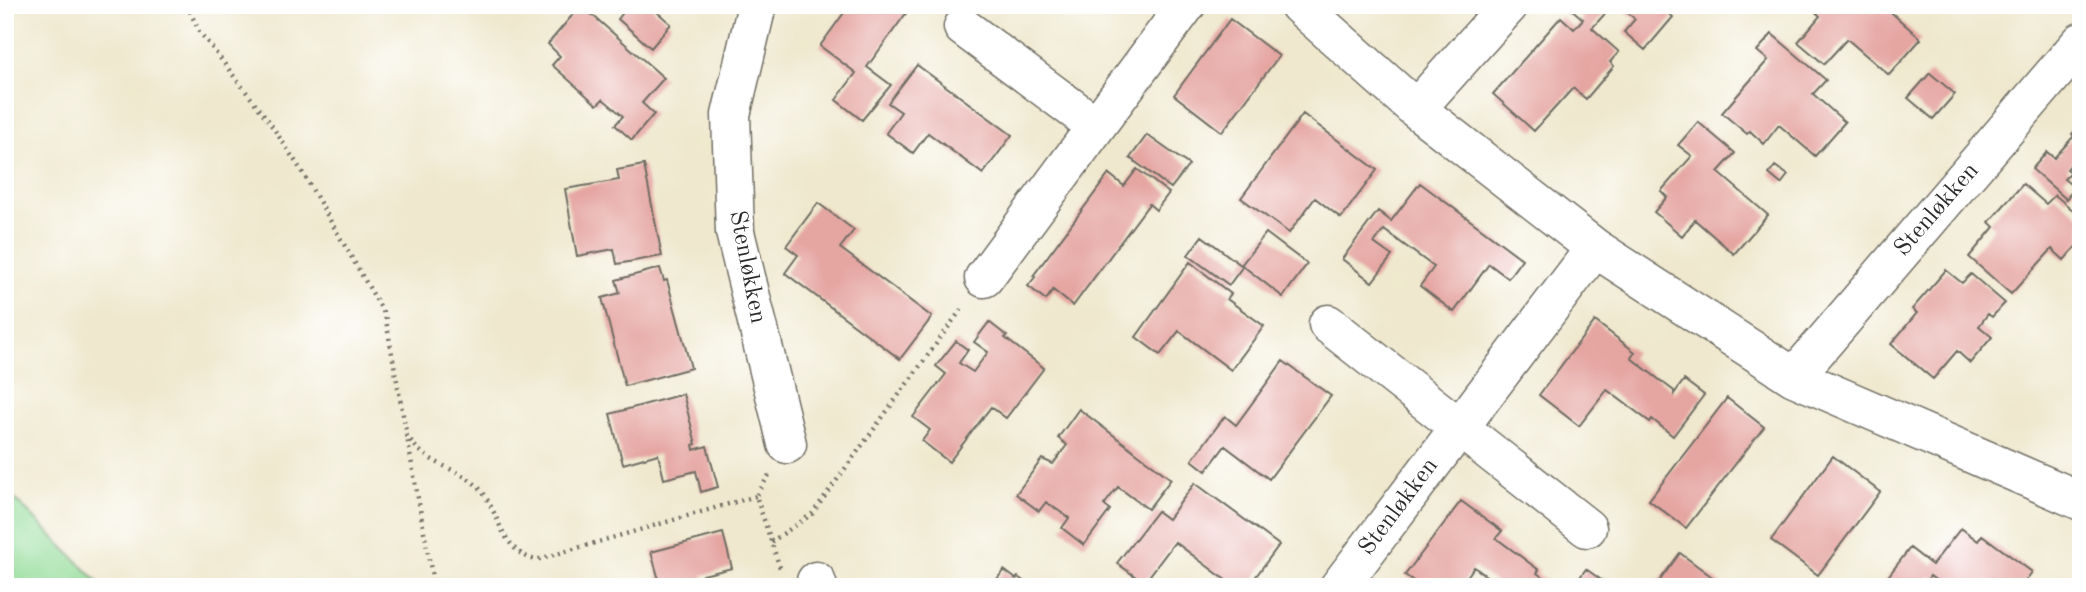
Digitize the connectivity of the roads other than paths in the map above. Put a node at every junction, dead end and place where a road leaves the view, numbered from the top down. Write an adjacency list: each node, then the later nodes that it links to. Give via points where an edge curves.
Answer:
1 (757, 5): 14 (street, Stenløkken, via 732,116 736,232)
2 (1186, 5): 8 (street)
3 (1299, 5): 7 (street)
4 (1509, 5): 7 (street)
5 (963, 27): 8 (street)
6 (2081, 42): 12 (street, Stenløkken)
7 (1416, 109): 9 (street)
8 (1096, 126): 10 (street)
9 (1595, 248): 12 (street); 13 (street, Stenløkken)
10 (984, 278)
11 (1328, 324): 13 (street)
12 (1794, 377): 15 (street)
13 (1459, 428): 16 (street); 17 (street, Stenløkken)
14 (787, 444)
15 (2081, 501)
16 (1587, 528)
17 (1339, 587)

